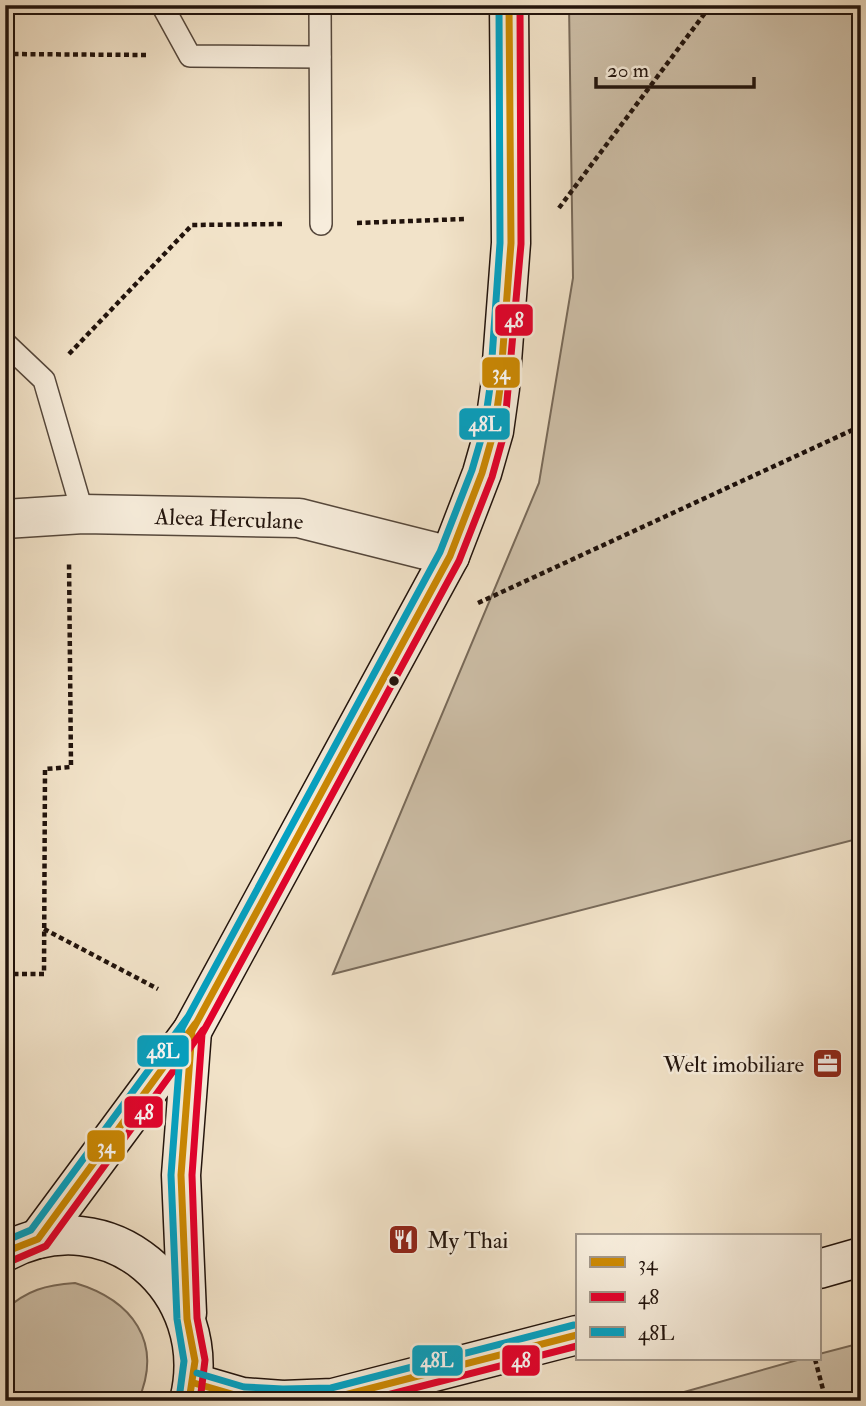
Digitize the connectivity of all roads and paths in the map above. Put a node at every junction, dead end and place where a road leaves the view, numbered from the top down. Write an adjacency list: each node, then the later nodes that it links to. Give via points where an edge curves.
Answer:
1 (162, 5): 6 (lane)
2 (320, 5): 7 (lane)
3 (509, 5): 16 (main road, via 511,243 500,388 482,473)
4 (711, 5): 8 (path)
5 (5, 54): 6 (path)
6 (190, 56): 7 (lane)
7 (320, 58): 10 (lane)
8 (558, 209)
9 (475, 219): 10 (path)
10 (321, 224): 12 (path, via 192,225)
11 (5, 344): 12 (lane)
12 (44, 380): 14 (lane)
13 (861, 426): 17 (path)
14 (76, 515): 15 (main road, Aleea Herculane); 16 (main road, Aleea Herculane, via 299,518); 18 (path, via 71,767 45,769)
15 (5, 519)
16 (450, 556): 21 (main road)
17 (468, 608)
18 (44, 929): 19 (path, via 44,974); 20 (path)
19 (5, 974)
20 (159, 989)
21 (192, 1031): 22 (main road); 25 (main road, via 181,1175)
22 (22, 1246): 25 (main road, via 71,1235 104,1240 138,1256 167,1284)
23 (861, 1258): 24 (main road)
24 (820, 1269)
25 (187, 1319): 28 (main road, via 195,1361)
26 (576, 1335): 28 (main road, via 333,1398 282,1400)
27 (815, 1360): 29 (path)
28 (192, 1392)
29 (826, 1401)

